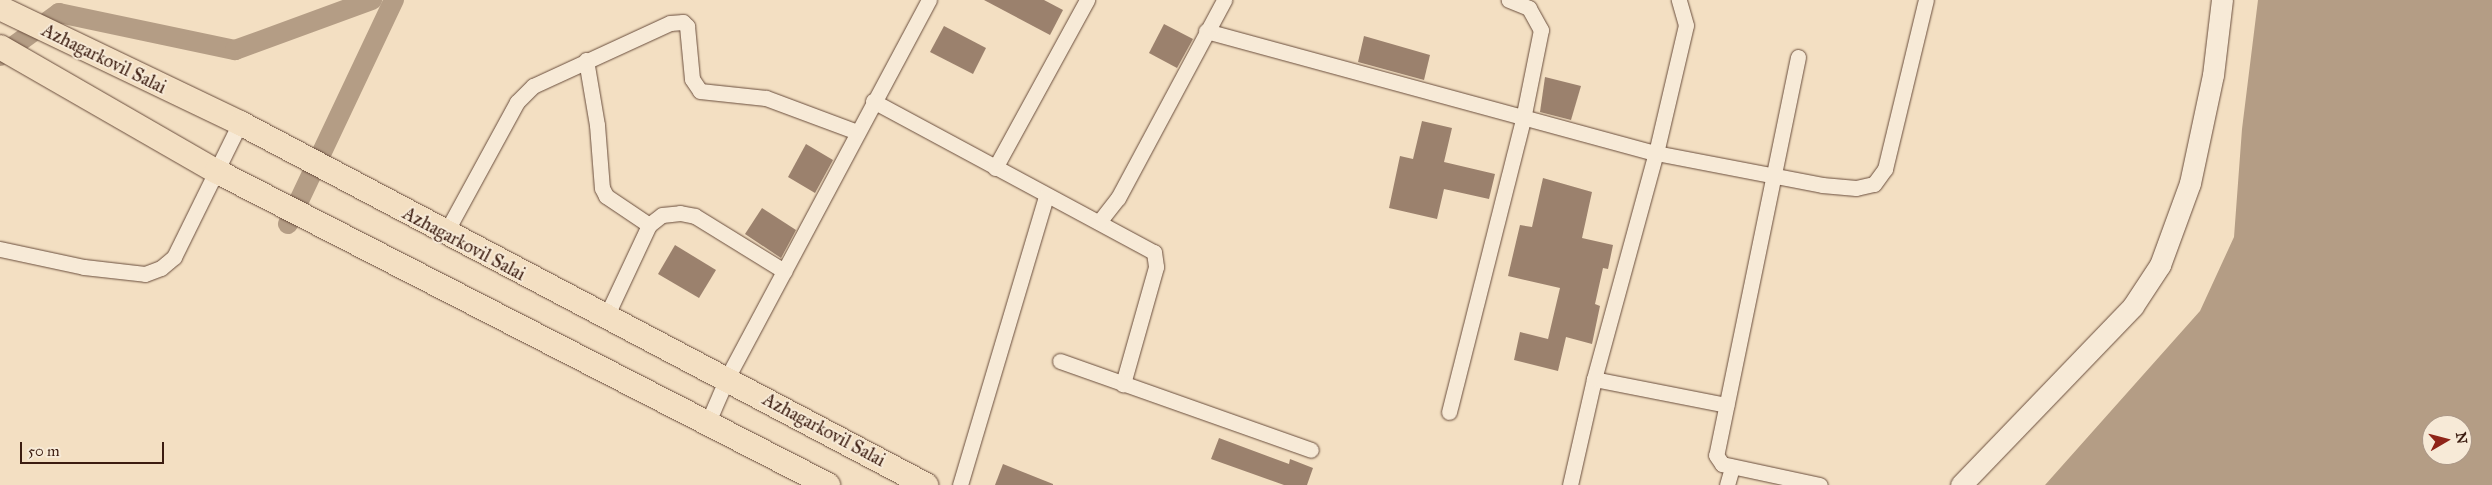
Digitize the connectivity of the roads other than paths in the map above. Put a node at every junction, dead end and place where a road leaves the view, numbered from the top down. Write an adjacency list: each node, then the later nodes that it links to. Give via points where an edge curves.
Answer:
1 (929, 0): 13 (street)
2 (1087, 0): 18 (street)
3 (1224, 0): 9 (street)
4 (1509, 0): 14 (street, via 1529,8 1541,30)
5 (1680, 0): 17 (street, via 1686,25)
6 (1926, 0): 20 (street, via 1884,169 1874,184 1856,188)
7 (2222, 0): 43 (main road, via 2213,75 2190,183 2160,265 2133,306)
8 (2, 9): 15 (main road, Azhagarkovil Salai)
9 (1206, 31): 14 (street); 22 (street, via 1118,198)
10 (0, 47): 19 (main road, Azhagarkovil Salai)
11 (1798, 57): 20 (street)
12 (586, 60): 16 (street, via 670,23 683,22 691,41 692,78 700,91 766,98); 23 (street, via 597,125 602,188 606,196); 24 (street, via 533,86 517,102)
13 (873, 101): 16 (street); 18 (street)
14 (1523, 119): 17 (street); 33 (street)
15 (240, 123): 19 (street); 24 (main road, Azhagarkovil Salai)
16 (857, 132): 26 (street)
17 (1656, 153): 20 (street); 30 (street)
18 (995, 168): 21 (street)
19 (216, 170): 25 (street, via 174,257 161,268 145,274 84,267); 34 (main road, Azhagarkovil Salai)
20 (1772, 175): 32 (street)
21 (1046, 196): 22 (street); 39 (street)
22 (1099, 222): 31 (street, via 1150,247 1156,258)
23 (649, 225): 26 (street, via 662,216 680,213 695,216); 27 (street)
24 (446, 234): 27 (main road, Azhagarkovil Salai)
25 (0, 249)
26 (784, 271): 29 (street)
27 (605, 318): 29 (main road, Azhagarkovil Salai)
28 (1060, 361): 31 (street)
29 (727, 378): 34 (street); 38 (main road, Azhagarkovil Salai)
30 (1594, 378): 32 (street); 40 (street)
31 (1123, 384): 35 (street)
32 (1726, 404): 36 (street, via 1716,455 1722,464)
33 (1449, 412)
34 (708, 422): 37 (main road, Azhagarkovil Salai)
35 (1312, 450)
36 (1732, 467): 41 (street); 42 (street)
37 (828, 485)
38 (926, 485)
39 (960, 485)
40 (1570, 485)
41 (1727, 485)
42 (1820, 485)
43 (1961, 485)

